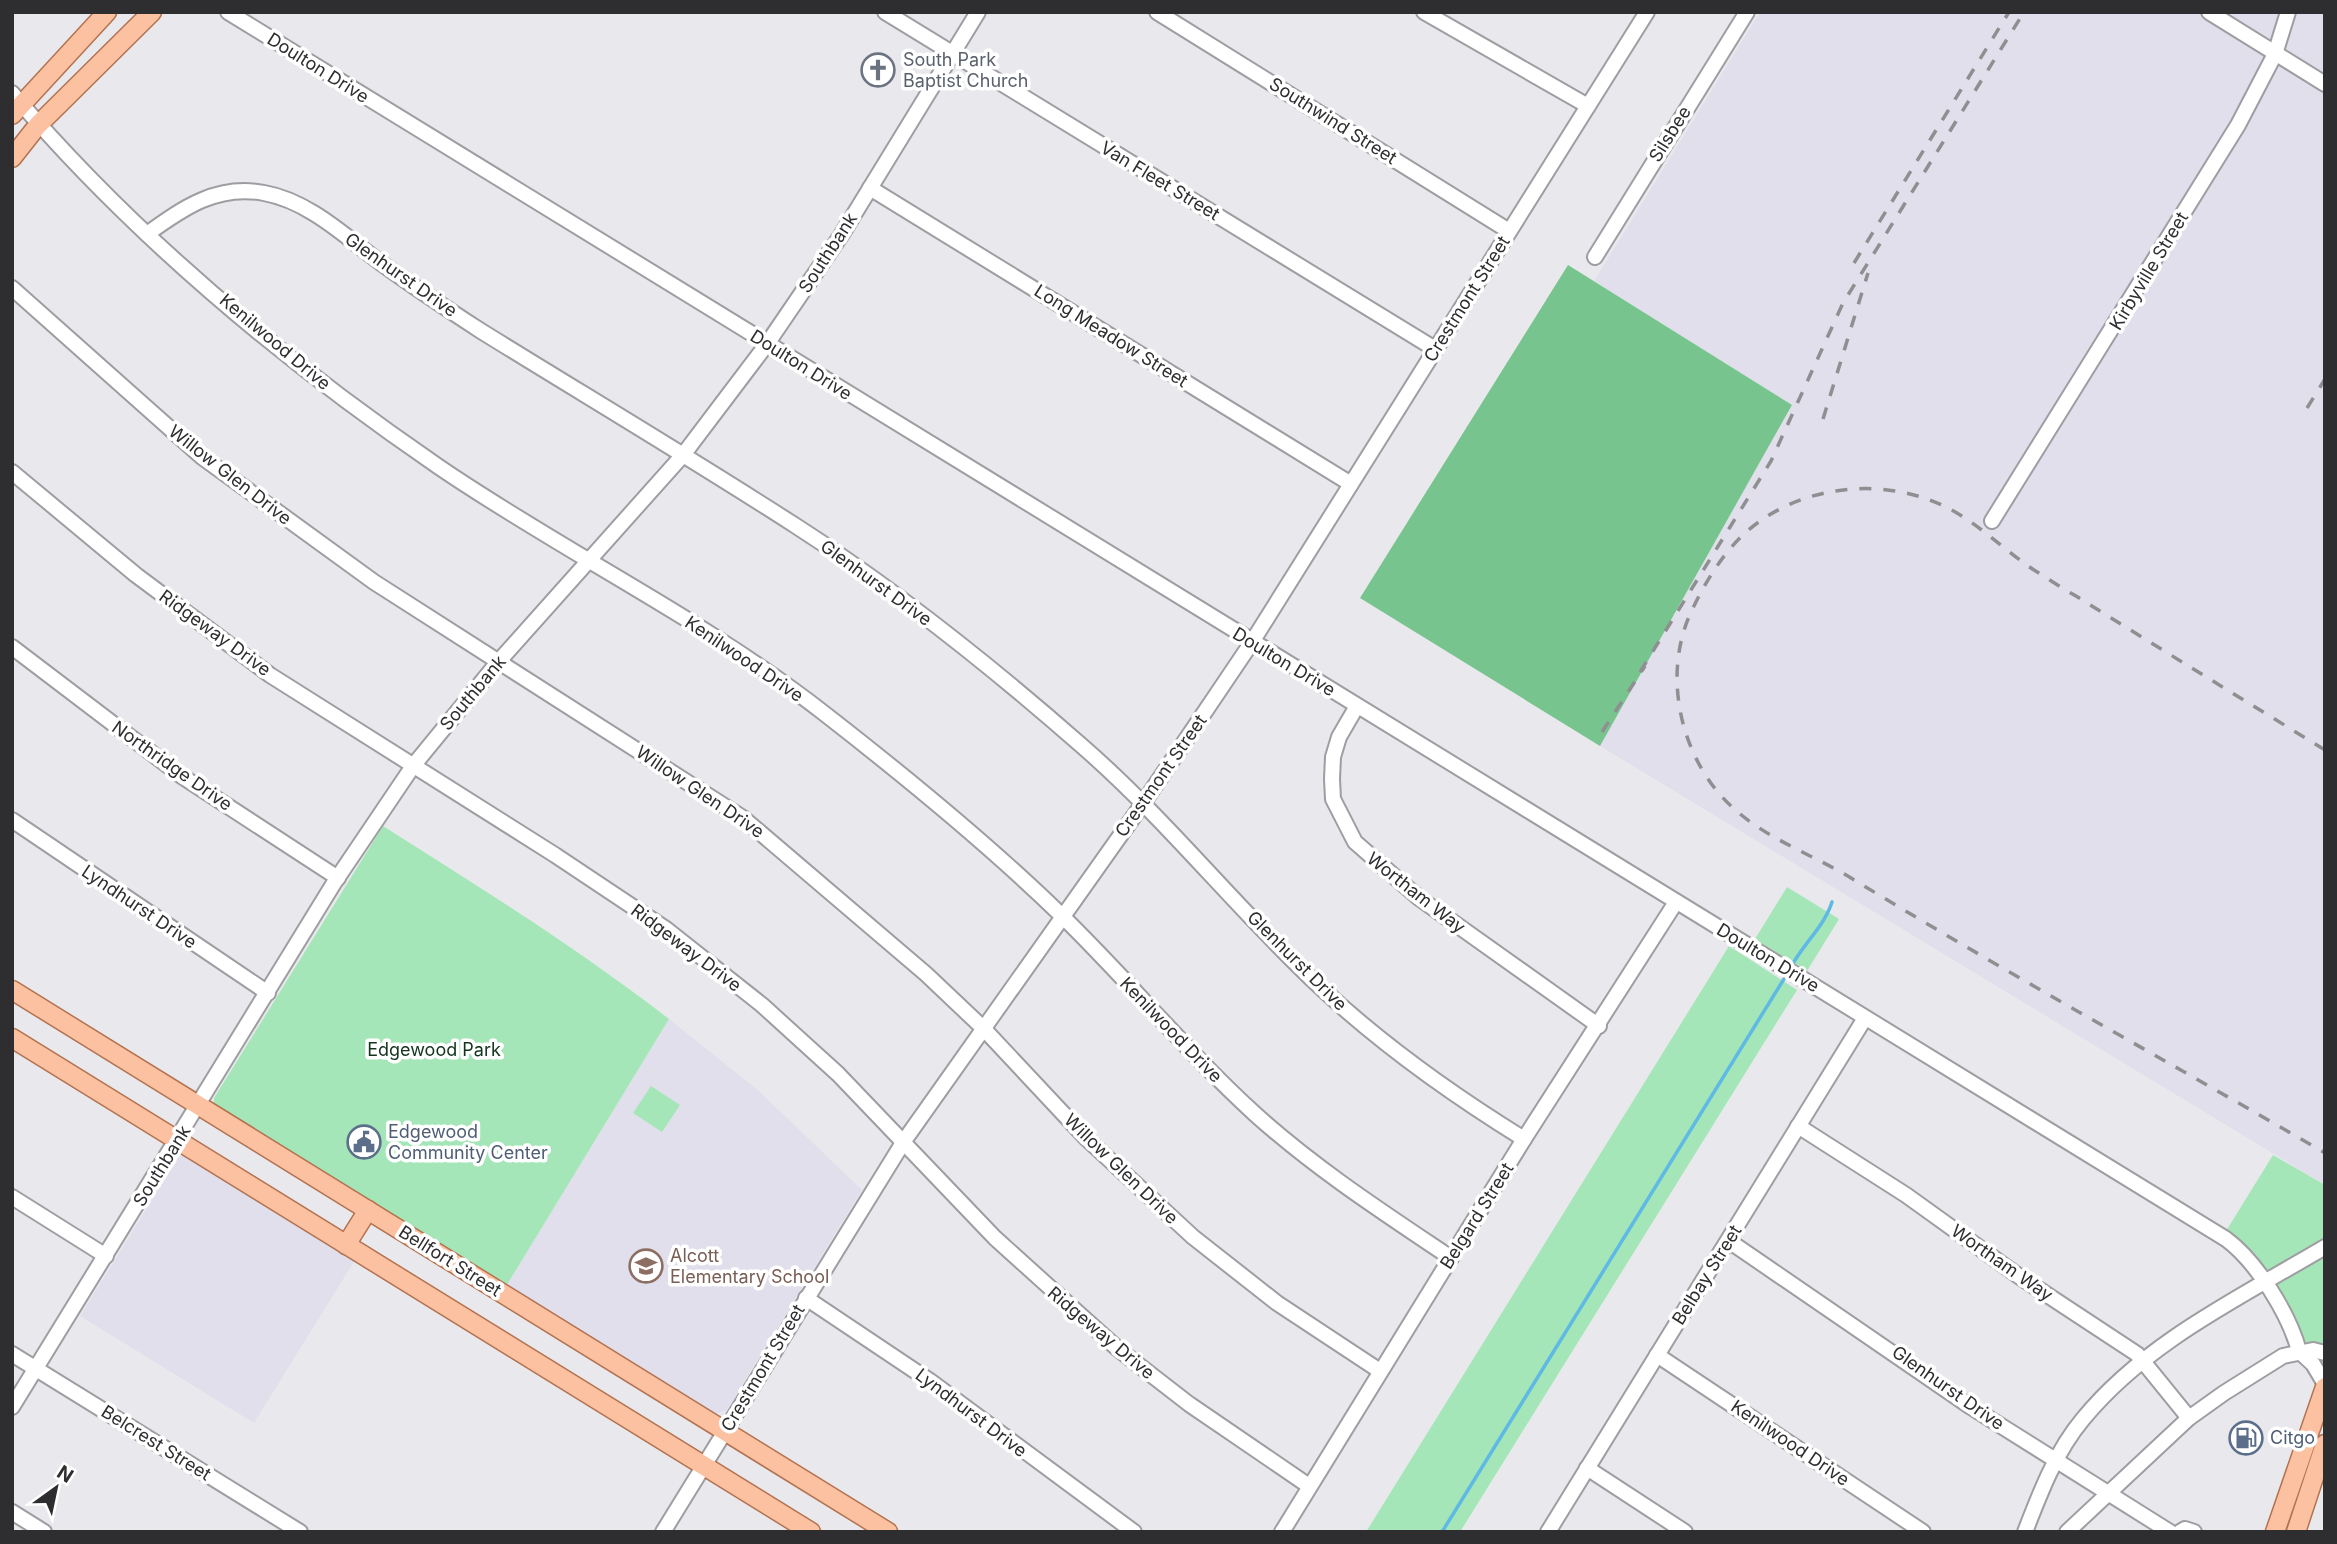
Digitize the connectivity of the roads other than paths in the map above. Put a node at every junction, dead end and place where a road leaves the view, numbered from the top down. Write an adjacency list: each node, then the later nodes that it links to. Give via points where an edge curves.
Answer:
1 (107, 12): 15 (main road)
2 (152, 12): 17 (main road)
3 (228, 12): 24 (street, Doulton Drive)
4 (885, 12): 12 (street, Van Fleet Street)
5 (978, 12): 12 (street, Southbank)
6 (1157, 12): 20 (street, Southwind Street)
7 (1424, 12): 16 (street)
8 (1647, 12): 16 (street, Crestmont Street)
9 (1747, 12): 22 (street, Silsbee)
10 (2208, 12): 13 (street)
11 (2288, 12): 13 (street, Kirbyville Street)
12 (951, 53): 19 (street, Southbank); 25 (street, Van Fleet Street)
13 (2275, 54): 14 (street); 29 (street, Kirbyville Street, via 2238,125)
14 (2325, 84)
15 (15, 104): 17 (street, Kenilwood Drive)
16 (1588, 106): 20 (street, Crestmont Street)
17 (38, 125): 18 (main road); 21 (street, Kenilwood Drive)
18 (12, 158)
19 (870, 188): 24 (street, Southbank); 28 (street, Long Meadow Street)
20 (1509, 231): 25 (street, Crestmont Street)
21 (147, 234): 26 (street, Glenhurst Drive, via 191,203 228,191 264,193 294,203 433,301); 30 (street, Kenilwood Drive, via 309,374 442,469)
22 (1595, 257)
23 (12, 288): 33 (street, Willow Glen Drive, via 202,457 374,582)
24 (767, 344): 26 (street, Southbank); 31 (street, Doulton Drive)
25 (1435, 349): 28 (street, Crestmont Street)
26 (683, 455): 30 (street, Southbank); 36 (street, Glenhurst Drive, via 798,527 897,597 989,667)
27 (12, 472): 35 (street, Ridgeway Drive, via 136,575 270,675)
28 (1351, 484): 31 (street, Crestmont Street)
29 (1992, 521)
30 (588, 561): 33 (street, Southbank); 40 (street, Kenilwood Drive, via 720,641 819,709 928,796)
31 (1252, 642): 34 (street, Doulton Drive); 36 (street, Crestmont Street)
32 (12, 647): 38 (street, Northridge Drive, via 183,777)
33 (499, 661): 35 (street, Southbank); 45 (street, Willow Glen Drive, via 743,818 831,890)
34 (1357, 706): 39 (street, Doulton Drive); 44 (street, Wortham Way, via 1332,757 1333,799 1354,842 1419,898)
35 (413, 766): 38 (street, Southbank); 51 (street, Ridgeway Drive, via 666,929 762,1004)
36 (1144, 802): 40 (street, Crestmont Street); 49 (street, Glenhurst Drive, via 1348,1012 1427,1075)
37 (12, 820): 42 (street, Lyndhurst Drive)
38 (338, 878): 42 (street, Southbank)
39 (1676, 902): 43 (street, Doulton Drive); 44 (street, Belgard Street)
40 (1062, 916): 45 (street, Crestmont Street); 58 (street, Kenilwood Drive, via 1257,1116 1352,1192)
41 (12, 990): 47 (main road, Bellfort Street)
42 (268, 993): 47 (street, Southbank)
43 (1865, 1018): 48 (street, Belbay Street); 59 (street, Doulton Drive, via 2226,1239 2252,1262)
44 (1599, 1026): 49 (street, Belgard Street)
45 (983, 1028): 51 (street, Crestmont Street); 67 (street, Willow Glen Drive, via 1087,1139 1193,1237 1277,1303)
46 (12, 1038): 50 (main road)
47 (200, 1105): 50 (street, Southbank); 53 (main road, Bellfort Street)
48 (1798, 1126): 54 (street, Belbay Street); 65 (street, Wortham Way, via 1906,1195 2129,1348)
49 (1524, 1139): 58 (street, Belgard Street)
50 (178, 1140): 55 (main road); 57 (street, Southbank)
51 (904, 1141): 60 (street, Crestmont Street); 76 (street, Ridgeway Drive, via 995,1238 1109,1342 1189,1404)
52 (12, 1198): 57 (street)
53 (368, 1210): 55 (main road); 71 (main road, Bellfort Street)
54 (1729, 1241): 64 (street, Belbay Street); 73 (street, Glenhurst Drive)
55 (346, 1245): 74 (main road)
56 (2325, 1247): 59 (street)
57 (106, 1255): 66 (street, Southbank)
58 (1451, 1258): 67 (street, Belgard Street)
59 (2264, 1283): 61 (street, Doulton Drive); 65 (street)
60 (806, 1298): 71 (street, Crestmont Street); 84 (street, Lyndhurst Drive, via 920,1374)
61 (2299, 1351): 62 (street); 68 (street, Doulton Drive); 70 (street, via 2255,1372)
62 (2325, 1353)
63 (12, 1354): 66 (street, Belcrest Street)
64 (1657, 1355): 75 (street, Belbay Street); 88 (street, Kenilwood Drive)
65 (2142, 1362): 70 (street, Wortham Way); 73 (street, via 2082,1420)
66 (36, 1369): 69 (street, Southbank); 80 (street, Belcrest Street)
67 (1380, 1371): 76 (street, Belgard Street)
68 (2325, 1385): 94 (main road)
69 (12, 1407)
70 (2189, 1418): 77 (street)
71 (725, 1430): 74 (street, Crestmont Street); 83 (main road, Bellfort Street)
72 (2325, 1444): 95 (main road)
73 (2056, 1461): 77 (street, Glenhurst Drive); 89 (street)
74 (704, 1466): 81 (street, Crestmont Street); 82 (main road)
75 (1587, 1468): 86 (street, Belbay Street); 87 (street)
76 (1310, 1486): 85 (street, Belgard Street)
77 (2108, 1492): 90 (street); 91 (street, Glenhurst Drive)
78 (12, 1512): 79 (street)
79 (44, 1532)
80 (300, 1532)
81 (663, 1532)
82 (811, 1532)
83 (888, 1532)
84 (1134, 1532)
85 (1282, 1532)
86 (1548, 1532)
87 (1685, 1532)
88 (1923, 1532)
89 (2025, 1532)
90 (2067, 1532)
91 (2170, 1532)
92 (2180, 1532): 93 (street)
93 (2194, 1532)
94 (2275, 1532)
95 (2295, 1532)

